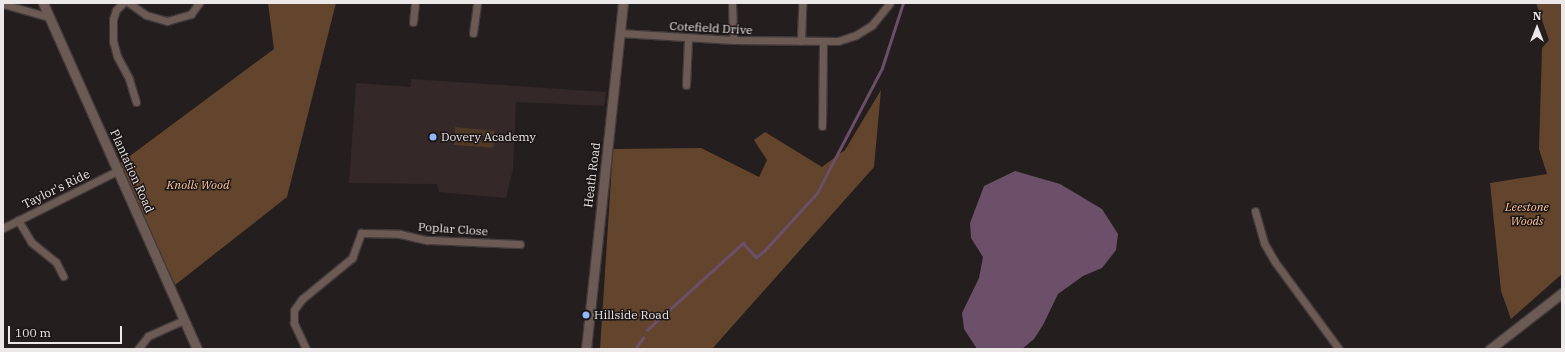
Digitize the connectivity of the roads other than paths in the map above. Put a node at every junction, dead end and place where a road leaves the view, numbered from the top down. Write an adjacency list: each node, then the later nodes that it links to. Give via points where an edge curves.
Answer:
1 (43, 3): 12 (street, Plantation Road)
2 (123, 3): 21 (street, via 116,10 113,19 113,41)
3 (129, 3): 4 (street, via 146,15 167,21 191,14)
4 (199, 3)
5 (415, 3): 13 (street)
6 (477, 3): 14 (street)
7 (623, 3): 15 (street, Heath Road)
8 (732, 3): 17 (street)
9 (802, 3): 18 (street)
10 (890, 3): 19 (street, Cotefield Drive, via 872,25 856,35 838,41)
11 (3, 4): 12 (street)
12 (49, 17): 23 (street, Plantation Road)
13 (413, 22)
14 (473, 33)
15 (620, 33): 16 (street, Cotefield Drive); 34 (street, Heath Road)
16 (688, 39): 17 (street, Cotefield Drive); 20 (street)
17 (732, 40): 18 (street, Cotefield Drive)
18 (801, 42): 19 (street, Cotefield Drive)
19 (823, 42): 22 (street)
20 (686, 85)
21 (136, 102)
22 (822, 126)
23 (119, 170): 25 (street, Taylor's Ride); 30 (street, Plantation Road)
24 (1255, 211): 35 (street, via 1264,243 1275,262)
25 (18, 220): 26 (street, Taylor's Ride); 28 (street, via 31,242 56,262)
26 (3, 228)
27 (520, 244): 33 (street, Poplar Close, via 427,240 360,229 352,258 302,299 294,310 294,323)
28 (63, 276)
29 (1562, 293): 36 (street)
30 (184, 320): 31 (street, via 148,336); 32 (street, Plantation Road)
31 (138, 349)
32 (197, 349)
33 (306, 349)
34 (586, 349)
35 (1339, 349)
36 (1490, 349)

